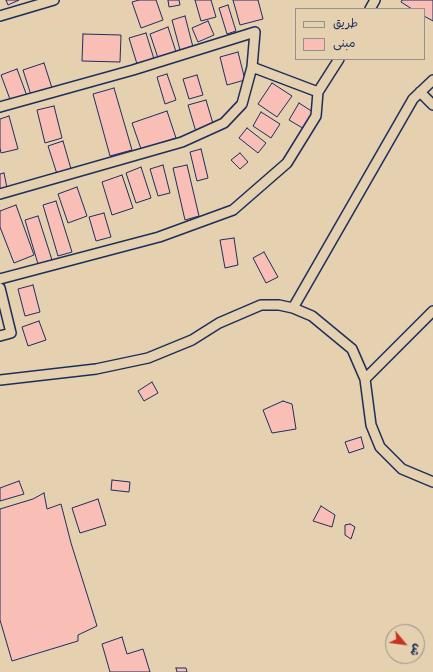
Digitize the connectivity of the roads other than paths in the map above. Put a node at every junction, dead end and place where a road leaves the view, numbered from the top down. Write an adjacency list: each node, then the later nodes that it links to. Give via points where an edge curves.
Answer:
1 (54, 0): 2 (street)
2 (0, 16)
3 (338, 60): 6 (street)
4 (252, 67): 6 (street); 9 (street, via 255,32 133,70); 10 (street, via 242,104 224,123 182,142)
5 (433, 80): 7 (street)
6 (318, 92): 11 (street, via 316,116 287,163 233,210 158,237)
7 (420, 92): 8 (street); 13 (street, via 413,99)
8 (433, 105)
9 (0, 107)
10 (0, 194)
11 (0, 279)
12 (0, 288): 15 (street, via 11,333)
13 (294, 308): 16 (street, via 312,316 352,349); 17 (street, via 261,305 219,323 192,340 148,358 96,369)
14 (433, 311): 16 (street)
15 (0, 336)
16 (365, 379): 18 (street, via 371,425 380,447 402,469)
17 (0, 380)
18 (433, 482)

